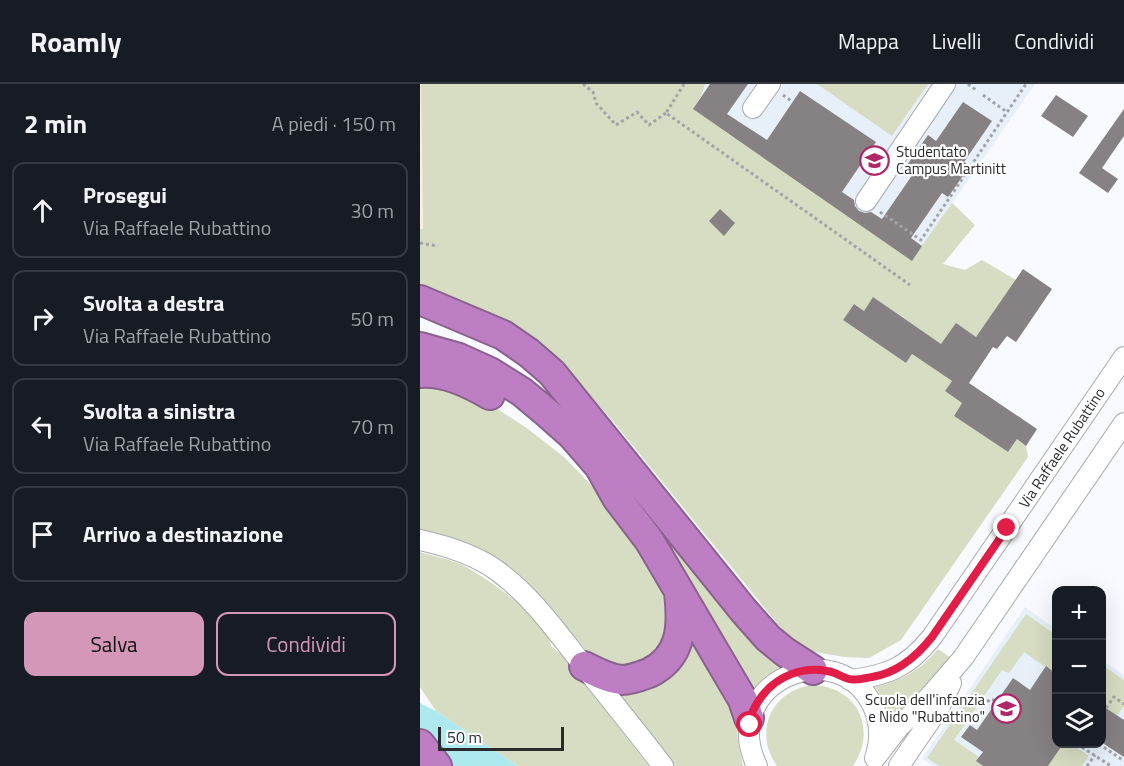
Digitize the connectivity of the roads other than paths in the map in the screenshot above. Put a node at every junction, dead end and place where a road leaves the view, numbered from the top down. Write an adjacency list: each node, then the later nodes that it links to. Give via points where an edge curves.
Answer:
1 (770, 84): 3 (street)
2 (945, 84): 4 (street)
3 (753, 108)
4 (866, 201)
5 (420, 300): 11 (highway, via 503,335 529,353 552,373)
6 (420, 332): 11 (highway, via 463,342 505,360 542,384)
7 (420, 347): 12 (highway, via 459,358 522,392 572,435 599,466)
8 (1124, 357): 18 (street, Via Raffaele Rubattino, via 921,650 891,670)
9 (420, 373): 12 (highway, via 446,375 472,384 537,422)
10 (1124, 423): 15 (street, Via Raffaele Rubattino)
11 (600, 432): 17 (highway, via 750,618 768,638)
12 (617, 498): 14 (highway, via 649,540)
13 (420, 540): 16 (street, via 474,557 496,570 552,624)
14 (679, 591): 16 (highway, via 680,636 672,654 658,668 623,680); 19 (highway, via 743,700)
15 (963, 658): 21 (street, Via Raffaele Rubattino, via 899,727); 25 (street, Via Raffaele Rubattino, via 940,706)
16 (584, 666): 23 (street)
17 (813, 670): 18 (street, Via Raffaele Rubattino); 19 (street, Via Raffaele Rubattino, via 795,672 774,684)
18 (849, 680): 21 (street, Via Raffaele Rubattino, via 867,696 875,711 880,734)
19 (749, 718): 24 (street, via 751,749)
20 (420, 744): 22 (highway)
21 (873, 762)
22 (437, 766)
23 (663, 766)
24 (757, 766)
25 (899, 766)

